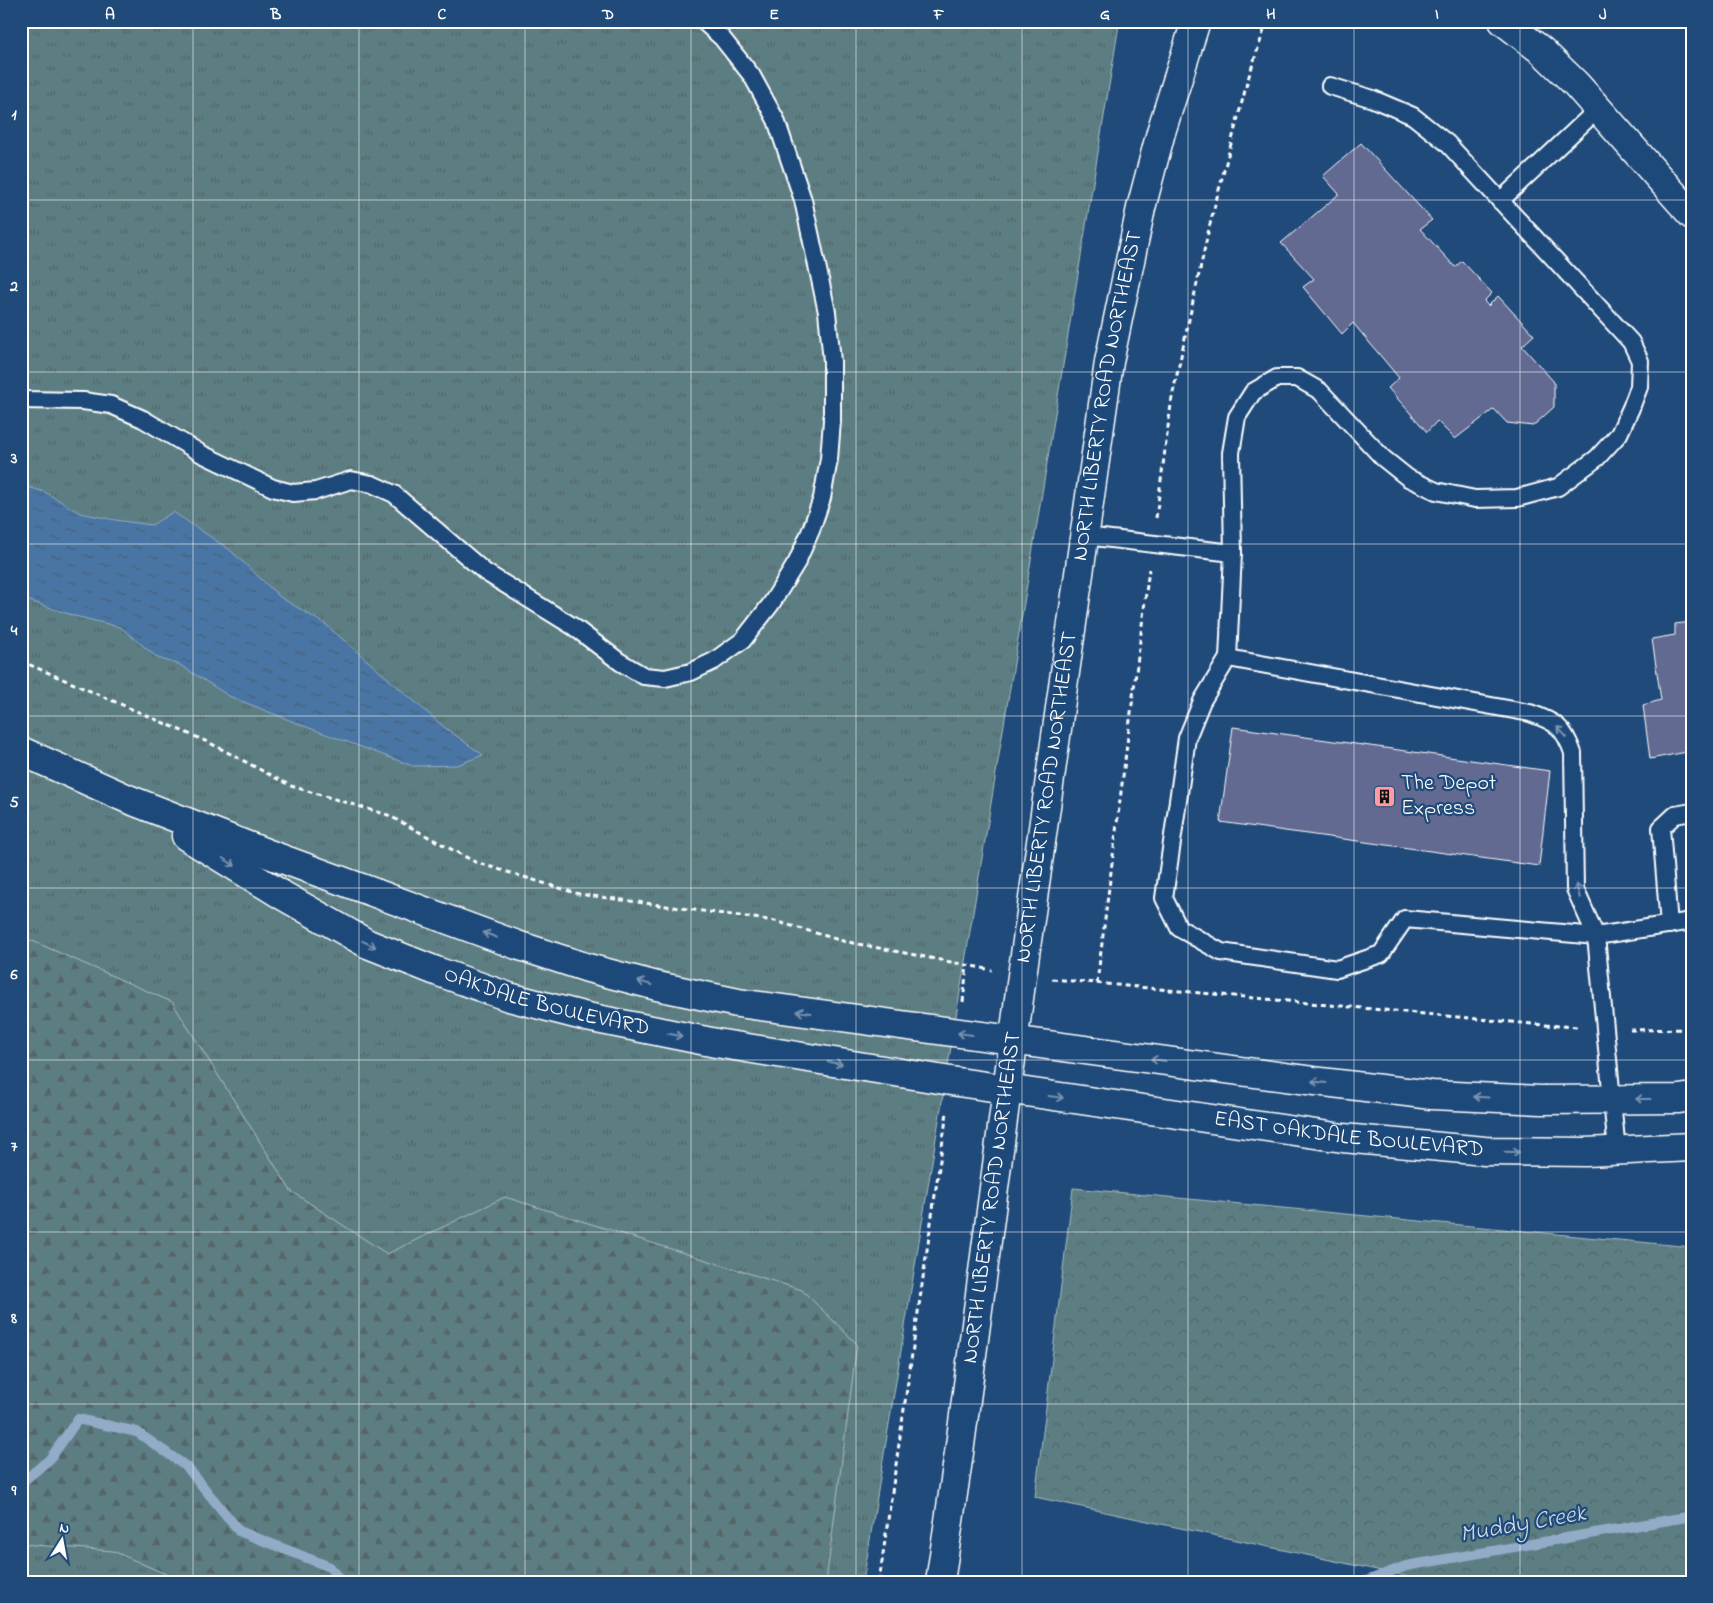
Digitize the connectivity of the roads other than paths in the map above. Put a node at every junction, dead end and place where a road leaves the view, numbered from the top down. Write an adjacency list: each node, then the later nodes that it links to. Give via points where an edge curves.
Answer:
1 (703, 21): 8 (lane, via 722,38 752,76 776,120 803,200 827,312 832,361 829,459 822,498 811,530 797,562 770,604 743,640 714,661 690,672 665,678 644,676 574,627 485,572 394,494 372,484 351,480 316,491 293,493 273,488 202,454 143,419 112,405)
2 (1196, 21): 9 (main road, NORTH LIBERTY ROAD NORTHEAST, via 1141,208 1109,362)
3 (1502, 21): 5 (main road, via 1542,51)
4 (1330, 86): 6 (lane, via 1373,98 1413,116 1446,143)
5 (1598, 109): 6 (lane); 7 (main road)
6 (1500, 201): 10 (lane, via 1631,342 1640,360 1639,387 1619,434 1597,458 1558,487 1517,498 1475,498 1436,491 1408,478 1383,458 1320,392 1298,378 1277,378 1253,392 1237,417 1231,453)
7 (1692, 215)
8 (21, 400)
9 (1085, 536): 10 (lane); 18 (main road, NORTH LIBERTY ROAD NORTHEAST)
10 (1233, 553): 11 (lane)
11 (1228, 658): 17 (lane, one-way to 11, via 1576,890 1573,753 1568,737 1551,720 1530,713); 17 (lane, via 1202,700 1187,738 1164,898 1179,928 1221,952 1338,969 1381,954 1405,919)
12 (21, 751): 13 (main road, OAKDALE BOULEVARD)
13 (128, 799): 18 (main road, OAKDALE BOULEVARD, one-way to 13, via 738,1003 588,968 266,853); 19 (main road, OAKDALE BOULEVARD, one-way to 19, via 282,895 368,944 509,997 587,1017 716,1043)
14 (1692, 812): 16 (lane, via 1675,815 1661,828)
15 (1692, 921): 16 (lane)
16 (1669, 924): 17 (lane)
17 (1596, 936): 21 (lane)
18 (1014, 1040): 19 (main road, NORTH LIBERTY ROAD NORTHEAST); 21 (main road, one-way to 18, via 1541,1100 1432,1095)
19 (1008, 1090): 23 (main road, EAST OAKDALE BOULEVARD, one-way to 23, via 1342,1138 1485,1151); 24 (main road, NORTH LIBERTY ROAD NORTHEAST)
20 (1692, 1097): 21 (main road, one-way to 21)
21 (1613, 1099): 23 (lane)
22 (1692, 1147): 23 (main road, EAST OAKDALE BOULEVARD)
23 (1617, 1151)
24 (940, 1582)

